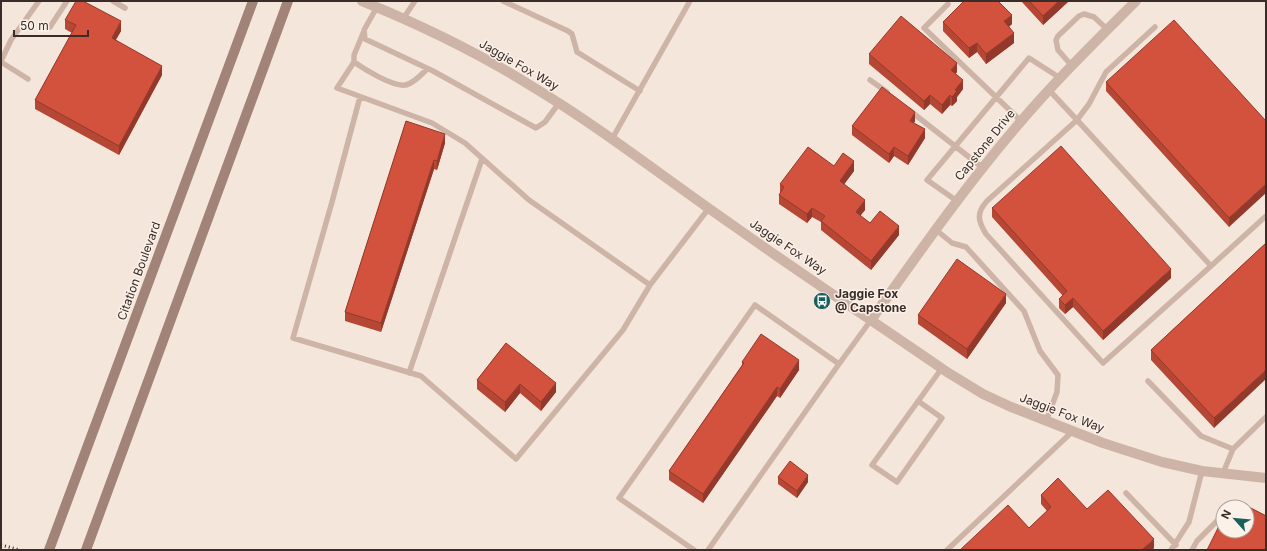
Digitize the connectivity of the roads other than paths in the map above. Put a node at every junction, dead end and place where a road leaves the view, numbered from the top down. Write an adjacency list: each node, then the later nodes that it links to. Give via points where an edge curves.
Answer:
1 (39, 1): 19 (lane, via 11,40)
2 (67, 1): 16 (lane)
3 (113, 1): 13 (lane)
4 (253, 1): 63 (main road, Citation Boulevard)
5 (288, 1): 64 (main road)
6 (362, 1): 12 (street, Jaggie Fox Way)
7 (415, 1): 14 (lane)
8 (503, 1): 27 (lane, via 568,31 572,34 577,52)
9 (690, 1): 27 (lane)
10 (1136, 1): 18 (street, Capstone Drive)
11 (948, 4): 29 (lane, via 924,28)
12 (377, 7): 14 (street, Jaggie Fox Way); 17 (lane)
13 (125, 8)
14 (403, 19): 31 (street, Jaggie Fox Way, via 497,65)
15 (1155, 26): 33 (lane, via 1106,72)
16 (50, 27)
17 (364, 30): 20 (lane, via 354,54); 22 (lane, via 365,39)
18 (1108, 30): 21 (street, Capstone Drive); 21 (lane, via 1094,17 1084,14 1058,36 1058,50)
19 (1, 61): 24 (lane)
20 (354, 62): 22 (lane, via 404,86); 28 (lane, via 337,88)
21 (1072, 66): 23 (street, Capstone Drive)
22 (427, 69): 31 (lane, via 536,128 545,122)
23 (1060, 78): 26 (street, Capstone Drive); 29 (lane, via 1029,58)
24 (28, 79)
25 (870, 80): 30 (lane)
26 (1049, 90): 33 (lane); 34 (street, Capstone Drive)
27 (640, 91): 35 (lane)
28 (360, 97): 37 (lane, via 432,123 465,143); 48 (lane, via 293,338)
29 (995, 98): 34 (lane); 36 (lane)
30 (895, 99)
31 (559, 103): 35 (street, Jaggie Fox Way)
32 (901, 103): 36 (lane)
33 (1077, 120): 43 (lane); 43 (lane, via 986,201 980,208 979,219 986,234 1104,363)
34 (1021, 121): 38 (street, Capstone Drive)
35 (612, 139): 40 (street, Jaggie Fox Way)
36 (956, 146): 38 (lane); 39 (lane, via 927,180)
37 (482, 159): 44 (lane, via 529,200); 48 (lane)
38 (983, 168): 39 (street, Capstone Drive)
39 (957, 201): 42 (street, Capstone Drive)
40 (709, 208): 44 (lane); 45 (street, Jaggie Fox Way)
41 (1266, 216): 43 (lane)
42 (936, 229): 45 (street, Capstone Drive); 52 (lane, via 952,243 966,247 1024,311 1040,351 1058,375 1057,392)
43 (1211, 266)
44 (650, 284): 48 (lane, via 622,330 516,459 421,376)
45 (871, 320): 46 (lane); 47 (street, Jaggie Fox Way)
46 (839, 364): 65 (lane, via 755,305 619,498); 66 (lane)
47 (942, 368): 50 (lane); 52 (street, Jaggie Fox Way, via 983,394)
48 (409, 373)
49 (1148, 381): 54 (lane, via 1201,436)
50 (918, 401): 50 (lane, via 872,465 897,482 942,418)
51 (1266, 417): 54 (lane)
52 (1046, 421): 53 (street, Jaggie Fox Way)
53 (1073, 431): 55 (street, Jaggie Fox Way, via 1162,462); 67 (lane)
54 (1233, 450): 56 (lane)
55 (1202, 471): 56 (street, Jaggie Fox Way); 62 (lane, via 1189,522)
56 (1223, 473): 57 (street, Jaggie Fox Way)
57 (1266, 478)
58 (1126, 493): 62 (lane)
59 (1255, 513): 60 (lane)
60 (1266, 518)
61 (1215, 521): 69 (lane, via 1196,540)
62 (1176, 544): 68 (lane)
63 (49, 550)
64 (86, 550)
65 (694, 550)
66 (708, 550)
67 (947, 550)
68 (1171, 550)
69 (1192, 550)

